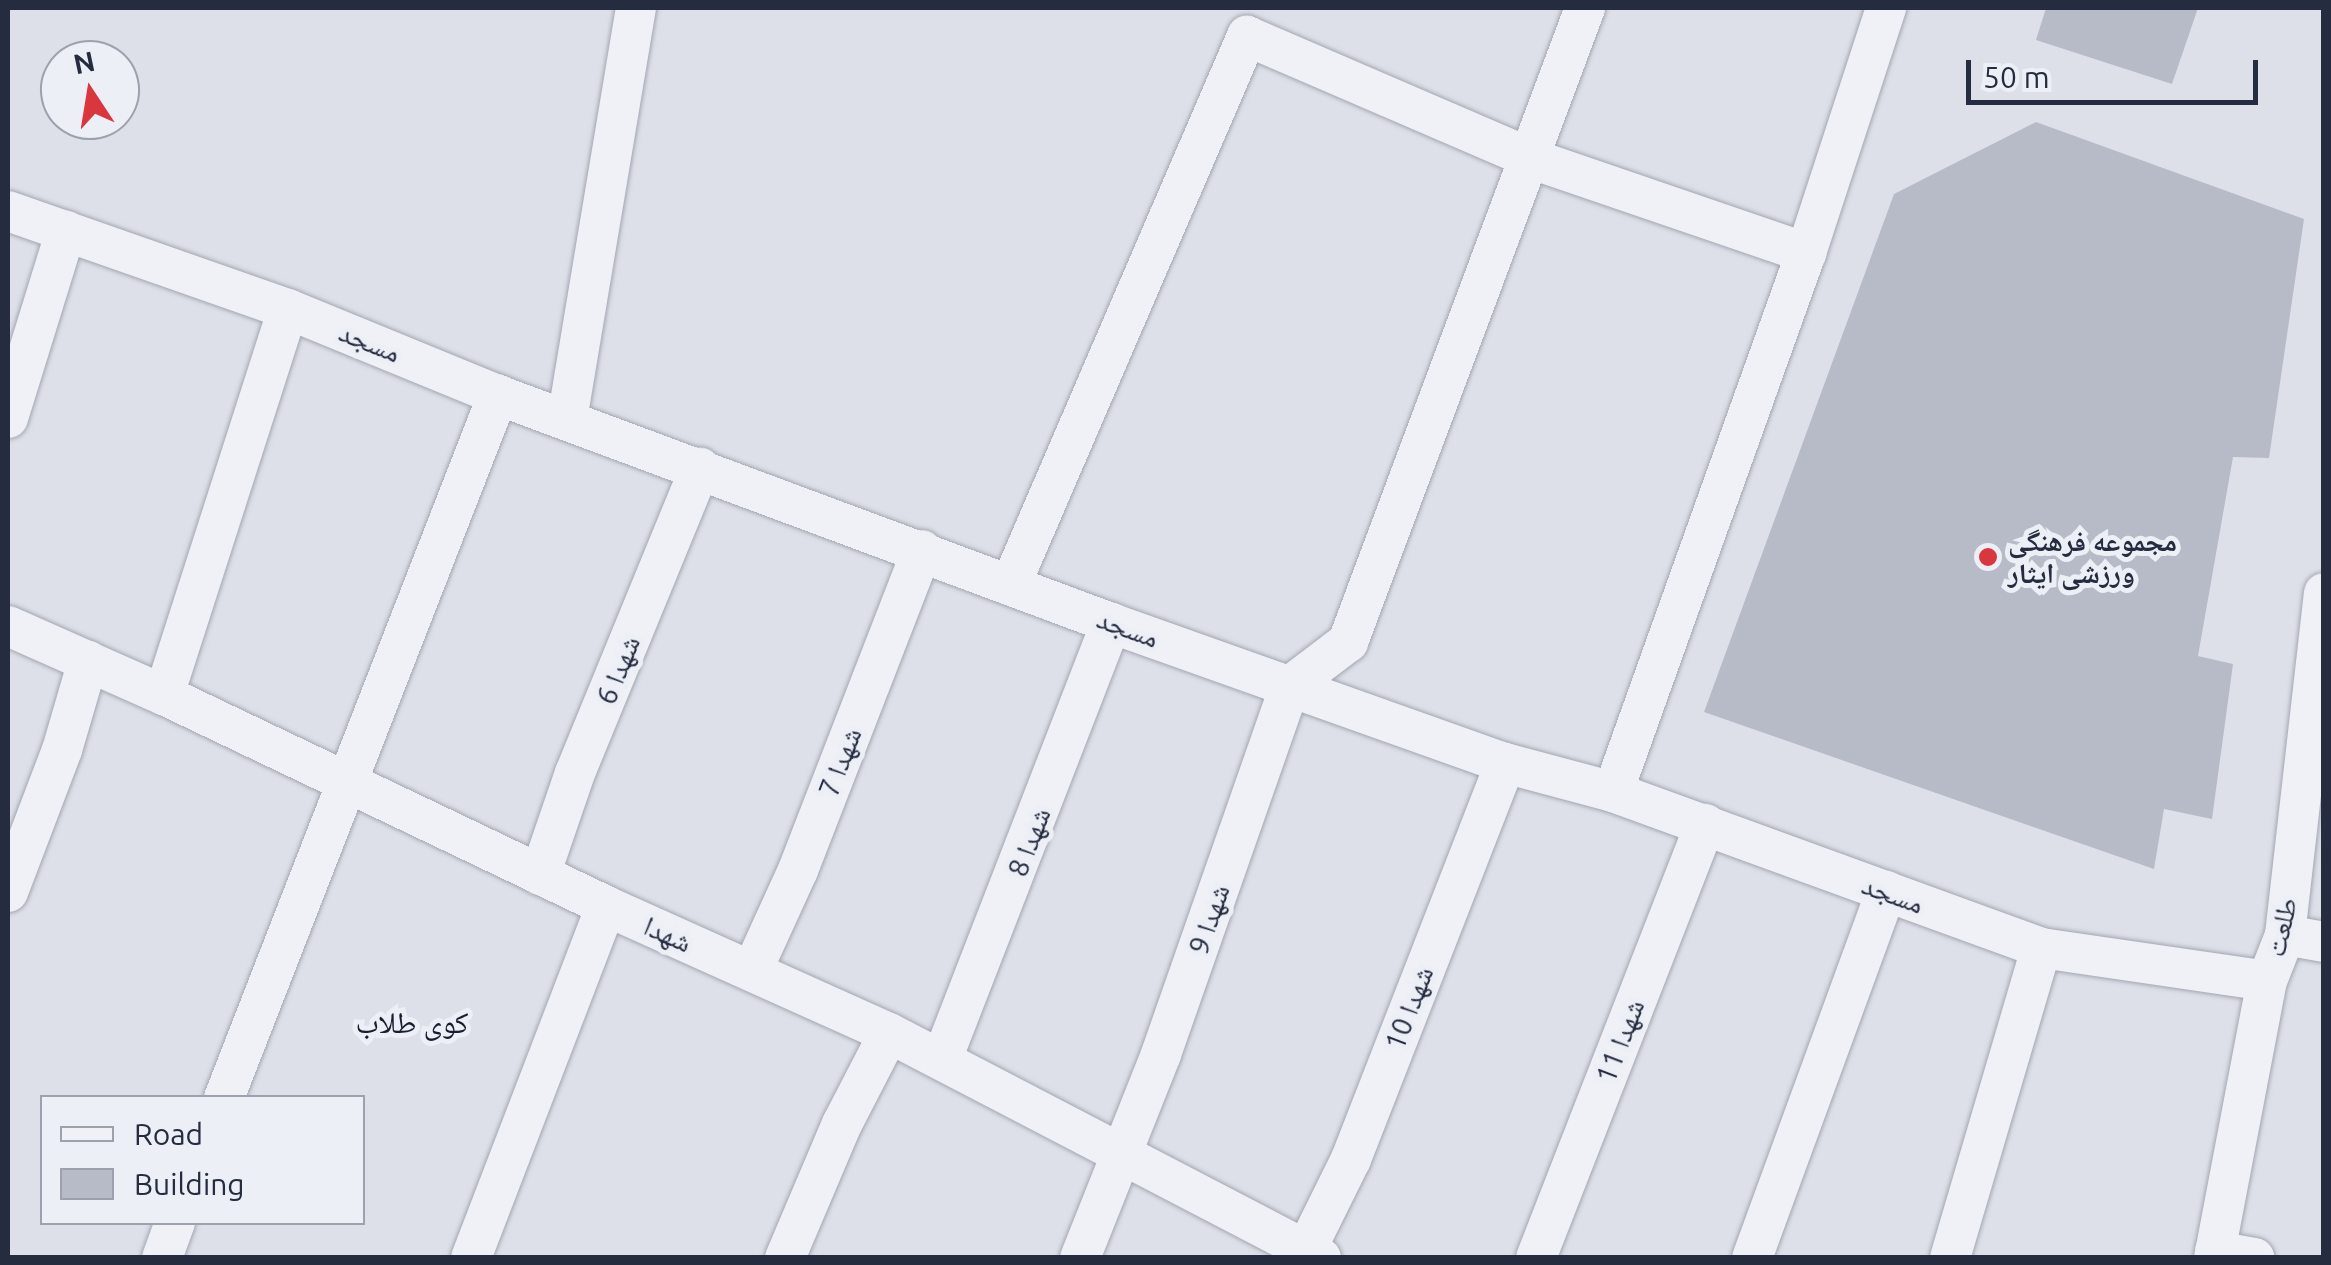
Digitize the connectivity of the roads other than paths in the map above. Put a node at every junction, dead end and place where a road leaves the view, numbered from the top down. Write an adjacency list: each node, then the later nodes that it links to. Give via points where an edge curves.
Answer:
1 (636, 8): 11 (street)
2 (1585, 8): 4 (street)
3 (1886, 8): 7 (street)
4 (1532, 159): 7 (street); 14 (street, via 1247,36); 19 (street, via 1348,642)
5 (8, 211): 6 (street, مسجد)
6 (66, 232): 8 (street, مسجد); 10 (street)
7 (1806, 252): 23 (street)
8 (288, 308): 9 (street, مسجد); 20 (street)
9 (498, 395): 11 (street, مسجد); 22 (street)
10 (8, 418)
11 (567, 420): 12 (street, مسجد)
12 (700, 468): 13 (street, مسجد); 25 (street, شهدا 6)
13 (922, 550): 14 (street, مسجد); 31 (street, شهدا 7)
14 (1011, 584): 16 (street, مسجد)
15 (2322, 618): 29 (street, طلعت)
16 (1112, 623): 19 (street, مسجد); 34 (street, شهدا 8)
17 (8, 626): 18 (street, شهدا)
18 (88, 661): 20 (street, شهدا); 27 (street)
19 (1290, 686): 21 (street, مسجد); 36 (street, شهدا 9)
20 (164, 695): 22 (street, شهدا)
21 (1504, 764): 23 (street, مسجد); 38 (street, شهدا 10)
22 (346, 782): 25 (street, شهدا); 35 (street)
23 (1613, 792): 24 (street, مسجد)
24 (1705, 824): 26 (street, مسجد); 44 (street, شهدا 11)
25 (540, 875): 28 (street, شهدا)
26 (1886, 891): 30 (street, مسجد); 45 (street)
27 (8, 892)
28 (606, 906): 31 (street, شهدا); 41 (street)
29 (2304, 939): 32 (street, طلعت)
30 (2040, 948): 32 (street, مسجد); 46 (street)
31 (752, 971): 33 (street, شهدا)
32 (2267, 981): 39 (street, طلعت)
33 (889, 1032): 34 (street, شهدا); 42 (street)
34 (942, 1058): 36 (street, شهدا)
35 (225, 1095)
36 (1124, 1152): 38 (street, شهدا); 43 (street, شهدا 9)
37 (174, 1225): 40 (street)
38 (1314, 1254)
39 (2228, 1256)
40 (162, 1258)
41 (471, 1258)
42 (785, 1258)
43 (1080, 1258)
44 (1536, 1258)
45 (1752, 1258)
46 (1950, 1258)

